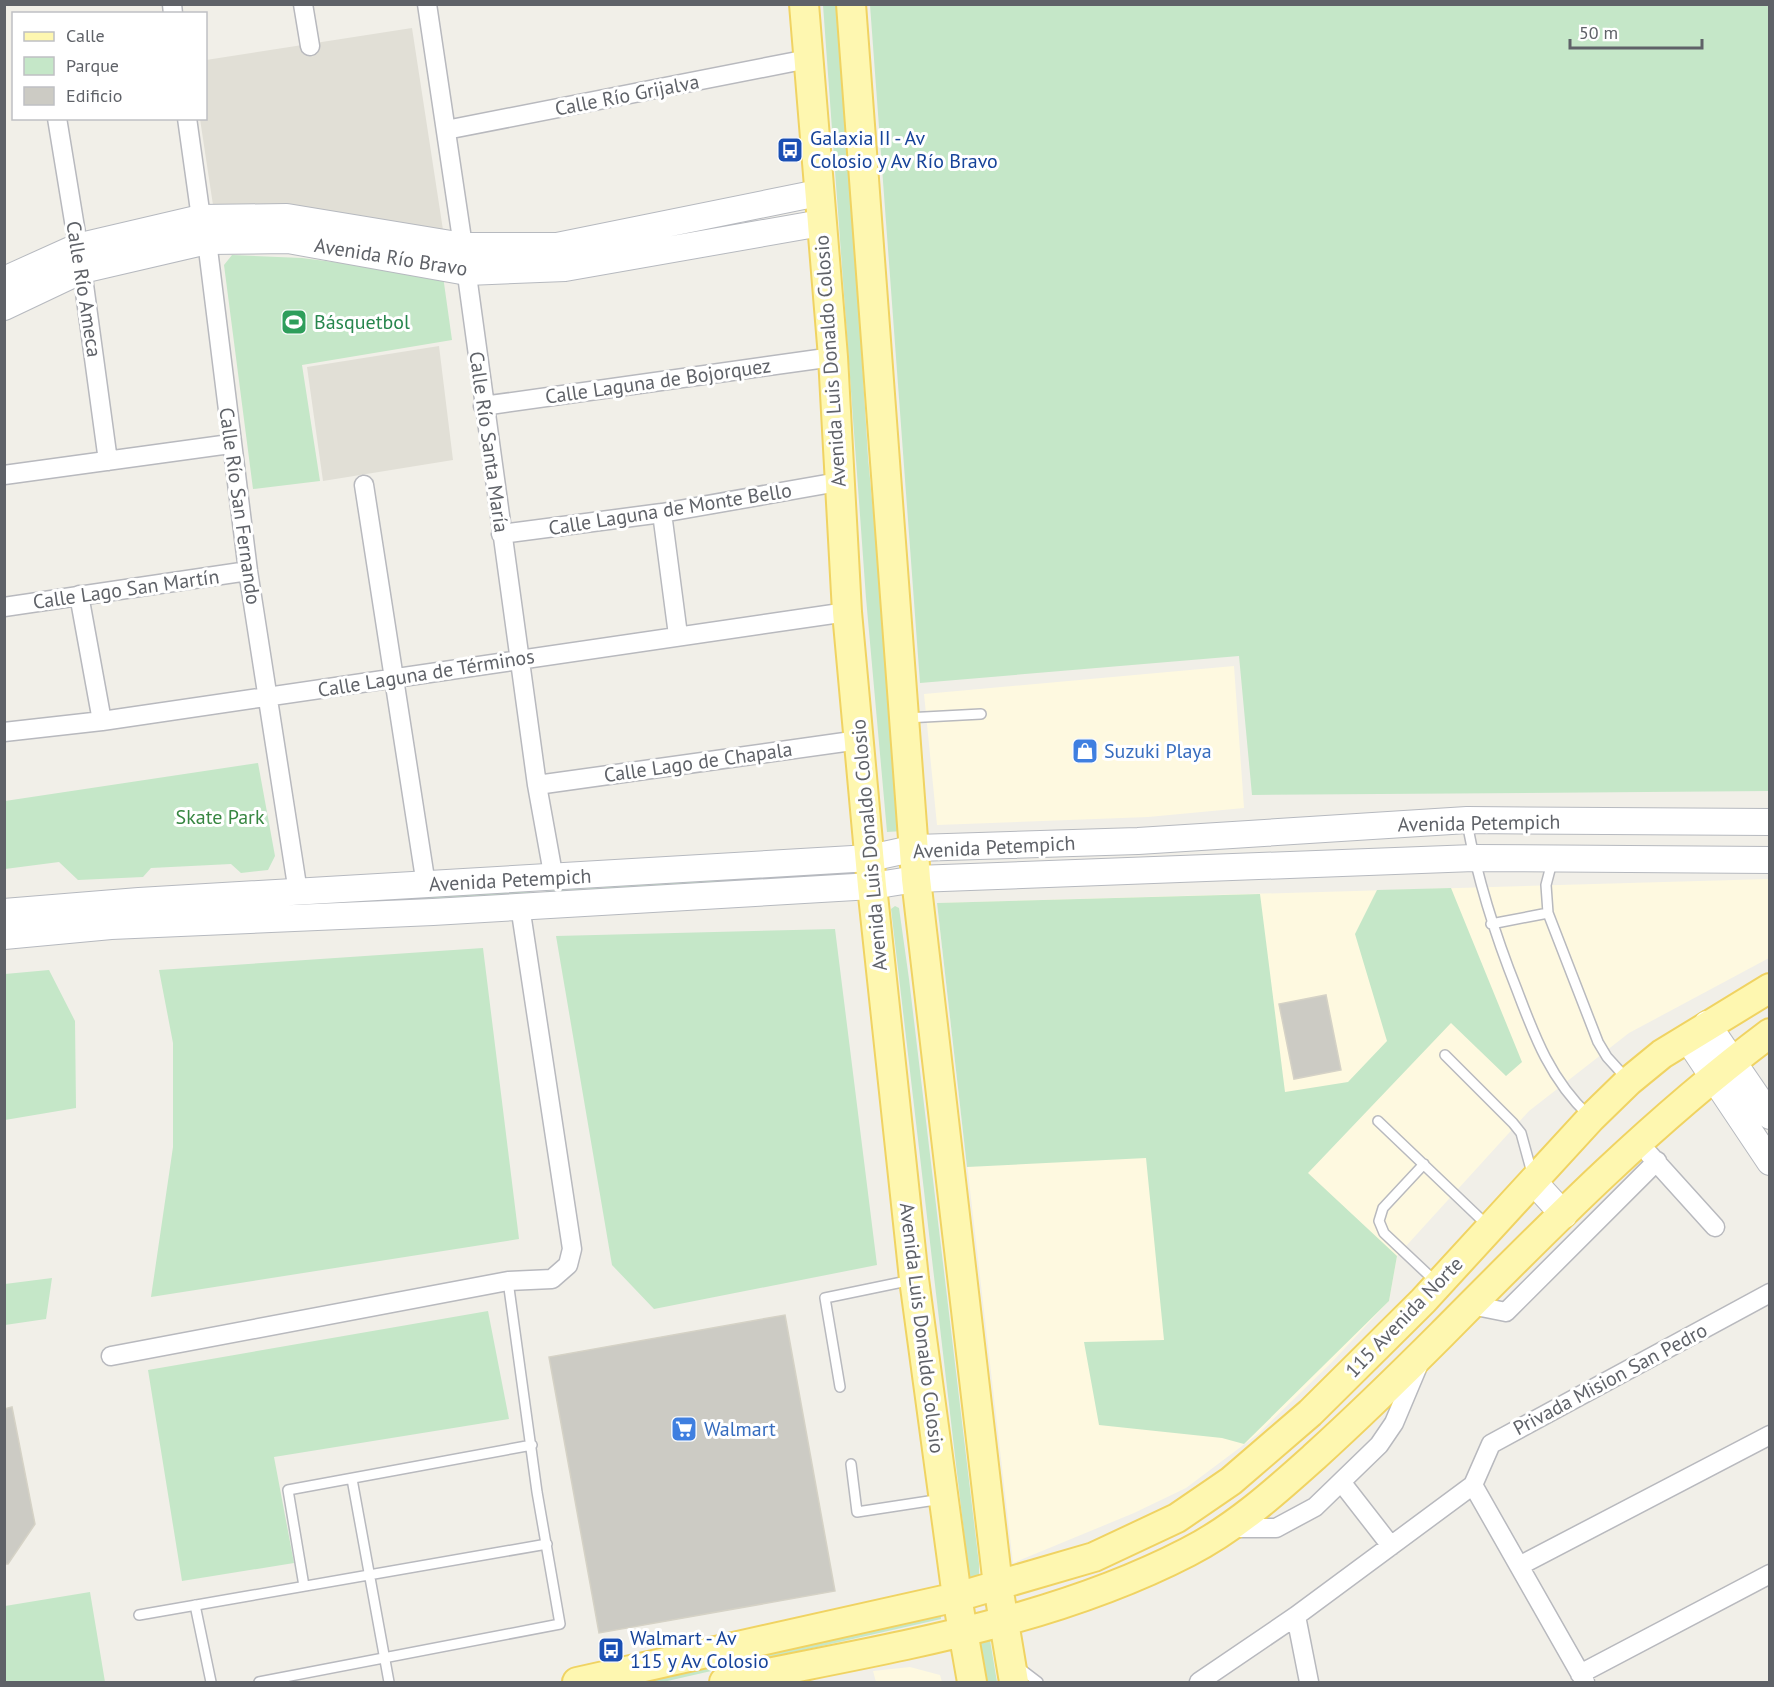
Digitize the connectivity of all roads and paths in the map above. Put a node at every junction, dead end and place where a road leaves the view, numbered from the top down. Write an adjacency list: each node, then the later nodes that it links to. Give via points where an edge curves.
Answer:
1 (303, 4): 5 (street)
2 (804, 4): 6 (main road, Avenida Luis Donaldo Colosio)
3 (851, 4): 36 (main road)
4 (428, 5): 9 (street, Calle Río Santa María)
5 (310, 46)
6 (808, 59): 9 (street, Calle Río Grijalva); 10 (main road, Avenida Luis Donaldo Colosio)
7 (57, 120): 14 (street, Calle Río Ameca)
8 (188, 120): 12 (street, Calle Río San Fernando)
9 (446, 130): 13 (street, Calle Río Santa María)
10 (818, 194): 11 (main road, Avenida Luis Donaldo Colosio); 13 (main road, Avenida Río Bravo, via 558,246)
11 (821, 223): 15 (main road, Avenida Río Bravo, via 565,268); 18 (main road, Avenida Luis Donaldo Colosio)
12 (204, 230): 13 (main road, Avenida Río Bravo, via 287,217); 14 (main road, Avenida Río Bravo); 15 (main road, Avenida Río Bravo, via 288,240); 20 (street, Calle Río San Fernando)
13 (463, 246): 15 (street, Calle Río Santa María)
14 (80, 258): 16 (main road, Avenida Río Bravo); 17 (main road, Avenida Río Bravo); 21 (street, Calle Río Ameca)
15 (467, 272): 19 (street, Calle Río Santa María)
16 (4, 280)
17 (4, 307)
18 (833, 357): 19 (street, Calle Laguna de Bojorquez); 23 (main road, Avenida Luis Donaldo Colosio)
19 (483, 406): 26 (street, Calle Río Santa María)
20 (230, 444): 21 (street); 27 (street, Calle Río San Fernando)
21 (108, 461): 22 (street)
22 (4, 475)
23 (838, 482): 25 (street, Calle Laguna de Monte Bello); 30 (main road, Avenida Luis Donaldo Colosio)
24 (364, 485): 33 (street)
25 (662, 513): 26 (street, Calle Laguna de Monte Bello); 31 (street)
26 (501, 534): 32 (street, Calle Río Santa María)
27 (248, 571): 28 (street, Calle Lago San Martín); 34 (street, Calle Río San Fernando)
28 (79, 595): 29 (street, Calle Lago San Martín); 37 (street)
29 (4, 607)
30 (847, 612): 31 (street, Calle Laguna de Términos); 39 (main road, Avenida Luis Donaldo Colosio)
31 (678, 635): 32 (street, Calle Laguna de Términos)
32 (520, 659): 33 (street, Calle Laguna de Términos); 40 (street, Calle Río Santa María)
33 (395, 679): 34 (street, Calle Laguna de Términos); 50 (street)
34 (269, 697): 37 (street, Calle Laguna de Términos); 52 (street, Calle Río San Fernando)
35 (981, 714): 36 (lane)
36 (903, 718): 43 (main road)
37 (102, 721): 38 (street, Calle Laguna de Términos)
38 (4, 732)
39 (859, 740): 40 (street, Calle Lago de Chapala); 44 (main road, Avenida Luis Donaldo Colosio)
40 (537, 785): 48 (street, Calle Río Santa María)
41 (1467, 820): 42 (main road, Avenida Petempich); 43 (main road, Avenida Petempich, via 1138,841); 45 (lane)
42 (1770, 822)
43 (916, 848): 44 (main road, Avenida Petempich); 49 (main road)
44 (870, 858): 48 (main road, Avenida Petempich); 51 (main road, Avenida Luis Donaldo Colosio)
45 (1474, 858): 46 (main road, Avenida Petempich); 49 (main road, Avenida Petempich); 56 (lane)
46 (1553, 859): 47 (main road, Avenida Petempich); 55 (lane, via 1546,885)
47 (1770, 860)
48 (554, 879): 50 (main road, Avenida Petempich)
49 (916, 879): 51 (main road, Avenida Petempich); 96 (main road)
50 (426, 885): 52 (main road, Avenida Petempich)
51 (872, 886): 53 (main road, Avenida Petempich); 74 (main road, Avenida Luis Donaldo Colosio)
52 (298, 892): 54 (main road, Avenida Petempich)
53 (520, 906): 57 (main road, Avenida Petempich, via 111,926); 75 (street, via 572,1249 568,1265 552,1280)
54 (4, 912)
55 (1548, 914): 56 (lane); 63 (lane, via 1598,1042)
56 (1491, 924): 65 (lane, via 1542,1054 1562,1087)
57 (4, 936)
58 (1770, 988): 59 (main road, 115 Avenida Norte)
59 (1697, 1031): 62 (main road); 63 (main road, 115 Avenida Norte)
60 (1770, 1033): 62 (main road, 115 Avenida Norte)
61 (1445, 1055): 70 (lane, via 1517,1128 1529,1156)
62 (1722, 1069): 64 (main road); 67 (main road, 115 Avenida Norte); 68 (main road)
63 (1629, 1081): 65 (main road, 115 Avenida Norte)
64 (1770, 1116)
65 (1591, 1118): 70 (main road, 115 Avenida Norte)
66 (1378, 1121): 69 (lane)
67 (1647, 1151): 71 (main road, 115 Avenida Norte); 72 (street); 78 (street, via 1506,1312)
68 (1770, 1162)
69 (1425, 1164): 73 (lane); 76 (lane, via 1383,1208 1379,1221 1384,1233)
70 (1533, 1181): 71 (main road); 73 (main road, 115 Avenida Norte)
71 (1564, 1215): 78 (main road, 115 Avenida Norte)
72 (1715, 1227)
73 (1489, 1228): 76 (main road, 115 Avenida Norte)
74 (914, 1279): 81 (lane, via 825,1298); 88 (main road, Avenida Luis Donaldo Colosio)
75 (508, 1281): 80 (street); 83 (lane)
76 (1438, 1285): 96 (main road, 115 Avenida Norte, via 1310,1413 1231,1481 1177,1518 1094,1557)
77 (1770, 1293): 87 (street, Privada Mision San Pedro, via 1491,1444)
78 (1471, 1305): 79 (main road, 115 Avenida Norte)
79 (1425, 1351): 86 (street, via 1394,1423 1379,1445); 89 (main road, 115 Avenida Norte, via 1273,1494)
80 (111, 1356)
81 (840, 1387)
82 (1770, 1435): 92 (street)
83 (532, 1445): 85 (lane); 90 (lane)
84 (850, 1464): 88 (lane, via 857,1512)
85 (352, 1479): 94 (lane); 95 (lane, via 288,1490)
86 (1342, 1483): 89 (street, via 1316,1507 1276,1528); 91 (street)
87 (1473, 1485): 91 (street); 92 (street)
88 (944, 1498): 97 (main road, Avenida Luis Donaldo Colosio)
89 (1227, 1528): 101 (main road, 115 Avenida Norte, via 1190,1551 1097,1594)
90 (547, 1544): 94 (lane); 103 (lane, via 560,1624)
91 (1391, 1546): 100 (street)
92 (1519, 1566): 105 (street)
93 (1770, 1574): 105 (street)
94 (371, 1575): 95 (lane); 103 (lane)
95 (304, 1586): 98 (lane)
96 (998, 1586): 97 (main road, 115 Avenida Norte); 101 (main road)
97 (957, 1598): 102 (main road, Avenida Luis Donaldo Colosio); 109 (main road)
98 (195, 1605): 99 (lane); 106 (lane)
99 (139, 1615)
100 (1296, 1616): 113 (street); 114 (street)
101 (1004, 1620): 102 (main road, 115 Avenida Norte); 104 (main road)
102 (963, 1631): 110 (main road); 111 (main road, Avenida Luis Donaldo Colosio)
103 (384, 1658): 107 (lane); 108 (lane)
104 (1013, 1672): 112 (lane)
105 (1582, 1678)
106 (211, 1683)
107 (259, 1683)
108 (389, 1683)
109 (577, 1683)
110 (724, 1683)
111 (972, 1683)
112 (1038, 1683)
113 (1199, 1683)
114 (1309, 1683)

